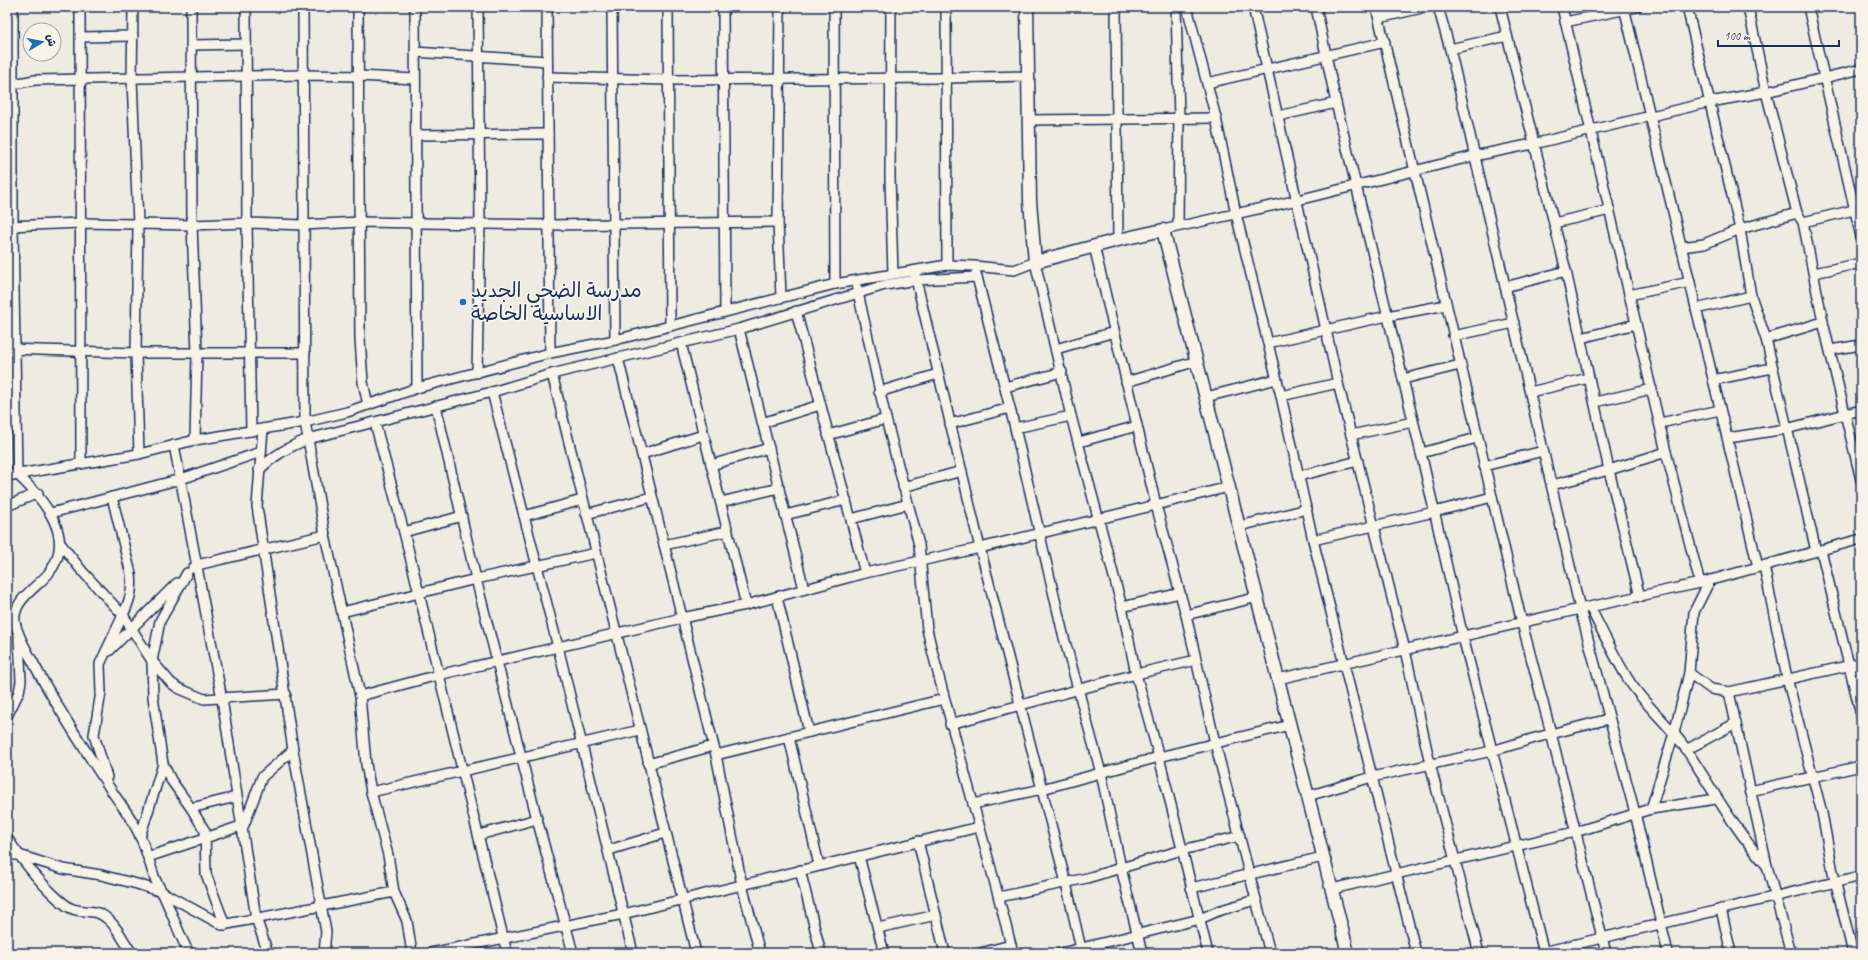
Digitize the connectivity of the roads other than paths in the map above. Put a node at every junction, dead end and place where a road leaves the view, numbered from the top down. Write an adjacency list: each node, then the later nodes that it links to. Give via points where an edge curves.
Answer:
1 (12, 7): 67 (street)
2 (80, 7): 38 (street)
3 (133, 7): 36 (street)
4 (191, 7): 41 (street)
5 (246, 7): 40 (street)
6 (303, 7): 50 (street)
7 (358, 7): 51 (street)
8 (415, 7): 43 (street)
9 (478, 7): 45 (street)
10 (547, 7): 46 (street)
11 (612, 7): 64 (street)
12 (668, 7): 65 (street)
13 (723, 7): 55 (street)
14 (780, 7): 56 (street)
15 (834, 7): 57 (street)
16 (891, 7): 58 (street)
17 (946, 7): 59 (street)
18 (1027, 7): 52 (main road)
19 (1116, 7): 73 (street)
20 (1176, 7): 74 (street)
21 (1187, 7): 66 (street)
22 (1253, 7): 47 (street)
23 (1316, 7): 44 (street)
24 (1376, 7): 34 (street)
25 (1426, 7): 34 (street)
26 (1438, 7): 42 (street)
27 (1500, 7): 37 (street)
28 (1562, 7): 35 (street)
29 (1637, 7): 33 (street)
30 (1687, 7): 69 (street)
31 (1748, 7): 68 (street)
32 (1808, 7): 60 (street)
33 (1624, 9): 35 (street); 72 (street)
34 (1379, 18): 39 (street)
35 (1565, 22): 77 (street)
36 (133, 36): 38 (street); 62 (street)
37 (1506, 36): 42 (street); 81 (street)
38 (80, 37): 61 (street)
39 (1385, 42): 44 (street); 83 (street)
40 (246, 44): 41 (street); 49 (street)
41 (192, 45): 54 (street)
42 (1450, 49): 82 (street)
43 (415, 52): 45 (street); 63 (street)
44 (1326, 55): 47 (street); 70 (street)
45 (478, 56): 46 (street); 78 (street)
46 (547, 61): 53 (street)
47 (1266, 69): 66 (street); 71 (street)
48 (1861, 69): 60 (street)
49 (247, 76): 50 (street); 54 (street); 94 (street)
50 (304, 76): 51 (street); 103 (street)
51 (358, 76): 63 (street); 90 (street)
52 (1028, 76): 59 (street); 76 (main road)
53 (547, 77): 64 (street); 79 (street)
54 (190, 78): 62 (street); 102 (street)
55 (723, 78): 56 (street); 65 (street); 101 (street)
56 (779, 78): 57 (street); 91 (street)
57 (835, 78): 58 (street); 125 (street)
58 (891, 78): 59 (street); 119 (street, via 890,178)
59 (947, 78): 115 (street)
60 (1826, 78): 68 (street); 87 (street)
61 (80, 79): 62 (street); 67 (street, via 34,80); 93 (street)
62 (132, 79): 97 (street)
63 (416, 79): 80 (street)
64 (613, 79): 65 (street); 99 (street)
65 (669, 80): 100 (street)
66 (1206, 83): 75 (street)
67 (10, 84): 105 (street)
68 (1766, 92): 69 (street); 88 (street)
69 (1710, 102): 72 (street); 107 (street)
70 (1336, 103): 71 (street); 84 (street)
71 (1278, 116): 85 (street)
72 (1649, 117): 77 (street); 112 (street)
73 (1116, 118): 74 (street); 76 (street); 110 (street)
74 (1179, 118): 75 (street); 106 (street)
75 (1216, 118): 89 (street)
76 (1029, 120): 113 (main road, via 1030,221)
77 (1592, 130): 81 (street); 86 (street)
78 (478, 134): 79 (street); 80 (street); 95 (street)
79 (548, 134): 104 (street)
80 (417, 135): 98 (street)
81 (1533, 144): 82 (street); 96 (street)
82 (1474, 156): 83 (street); 126 (street)
83 (1414, 171): 84 (street); 131 (street)
84 (1356, 185): 85 (street); 135 (street)
85 (1298, 200): 89 (street); 141 (street)
86 (1610, 210): 96 (street); 128 (street)
87 (1854, 210): 92 (street); 109 (street)
88 (1797, 213): 92 (street); 107 (street)
89 (1236, 214): 106 (street); 148 (street)
90 (360, 222): 98 (street); 103 (street); 182 (street, via 361,346 363,382)
91 (778, 222): 101 (street); 130 (street)
92 (1803, 222): 120 (street)
93 (81, 223): 97 (street); 105 (street); 153 (street)
94 (247, 223): 102 (street); 103 (street); 156 (street)
95 (480, 223): 98 (street); 104 (street); 164 (street)
96 (1554, 223): 118 (street)
97 (138, 224): 102 (street); 154 (street)
98 (416, 224): 174 (street)
99 (613, 224): 100 (street); 104 (street); 146 (street)
100 (668, 224): 101 (street); 139 (street)
101 (724, 224): 134 (street)
102 (192, 225): 155 (street)
103 (303, 225): 157 (street)
104 (549, 225): 158 (street)
105 (10, 226): 151 (street)
106 (1178, 226): 108 (street)
107 (1740, 229): 112 (street, via 1704,244); 129 (street)
108 (1163, 230): 110 (main road); 160 (main road)
109 (1861, 237)
110 (1118, 240): 111 (main road)
111 (1094, 246): 113 (main road); 142 (street)
112 (1681, 247): 124 (street)
113 (1035, 262): 116 (street, via 1014,270); 150 (street)
114 (1861, 263): 120 (street)
115 (947, 265): 116 (street); 117 (street)
116 (974, 266): 121 (street)
117 (914, 270): 119 (street); 122 (street)
118 (1566, 271): 126 (street); 144 (street)
119 (893, 273): 123 (street)
120 (1814, 273): 136 (street)
121 (977, 277): 122 (street); 173 (street)
122 (916, 280): 127 (street); 166 (street)
123 (855, 281): 125 (street); 127 (street)
124 (1690, 282): 128 (street); 132 (street)
125 (835, 284): 130 (street)
126 (1505, 286): 137 (street)
127 (858, 293): 133 (street); 177 (street)
128 (1629, 295): 138 (street)
129 (1751, 296): 132 (street); 145 (street)
130 (781, 297): 134 (street)
131 (1446, 305): 135 (street); 143 (street)
132 (1696, 309): 170 (street)
133 (796, 311): 140 (street); 183 (street)
134 (725, 312): 139 (street)
135 (1386, 316): 141 (street); 169 (street)
136 (1823, 322): 145 (street); 152 (street)
137 (1514, 323): 143 (street); 178 (street)
138 (1636, 324): 144 (street); 175 (street)
139 (670, 326): 146 (street)
140 (739, 328): 147 (street); 194 (street)
141 (1327, 329): 148 (street); 172 (street)
142 (1114, 332): 150 (street); 171 (street)
143 (1453, 336): 161 (street)
144 (1581, 338): 167 (street)
145 (1766, 339): 162 (street)
146 (615, 340): 158 (street)
147 (681, 343): 159 (street); 204 (street)
148 (1268, 343): 168 (street)
149 (1861, 345): 152 (street)
150 (1056, 349): 163 (street)
151 (11, 350): 153 (street); 225 (street)
152 (1830, 350): 188 (street)
153 (81, 351): 154 (street); 219 (street)
154 (136, 353): 155 (street); 216 (street)
155 (197, 353): 156 (street); 208 (street)
156 (250, 353): 157 (street); 201 (street)
157 (305, 353): 191 (street)
158 (550, 353): 164 (street)
159 (618, 358): 165 (street); 217 (street)
160 (1197, 361): 171 (street); 180 (main road)
161 (1460, 365): 169 (street); 205 (street)
162 (1772, 368): 170 (street); 200 (street)
163 (1062, 372): 173 (street); 189 (street)
164 (477, 373): 174 (street)
165 (552, 374): 176 (street); 238 (street)
166 (938, 374): 177 (street); 196 (street)
167 (1589, 378): 178 (street); 181 (street)
168 (1276, 379): 179 (street); 180 (street)
169 (1403, 379): 192 (street)
170 (1713, 380): 186 (street)
171 (1126, 382): 197 (street)
172 (1338, 383): 179 (street); 203 (street)
173 (1005, 387): 185 (street)
174 (417, 388): 182 (street)
175 (1652, 389): 181 (street); 195 (street)
176 (492, 392): 184 (street); 250 (street)
177 (879, 392): 190 (street)
178 (1530, 392): 212 (street)
179 (1281, 396): 227 (street)
180 (1206, 397): 232 (main road)
181 (1595, 402): 223 (street)
182 (368, 405): 191 (street)
183 (820, 405): 194 (street); 202 (street)
184 (436, 406): 193 (street); 249 (street)
185 (1010, 408): 196 (street); 198 (street)
186 (1720, 410): 195 (street); 206 (street)
187 (1861, 410): 188 (street)
188 (1845, 415): 200 (street); 229 (street)
189 (1071, 416): 198 (street); 209 (street)
190 (886, 419): 202 (street); 231 (street)
191 (305, 422): 199 (street); 207 (street)
192 (1413, 422): 203 (street); 215 (street)
193 (376, 423): 207 (street); 256 (street)
194 (762, 423): 211 (street)
195 (1660, 423): 214 (street)
196 (950, 424): 224 (street)
197 (1137, 426): 209 (street); 242 (street)
198 (1016, 428): 257 (street)
199 (263, 429): 201 (street); 213 (street)
200 (1786, 429): 206 (street); 265 (street)
201 (251, 431): 208 (street)
202 (828, 435): 239 (street)
203 (1352, 435): 218 (street)
204 (703, 436): 217 (street); 220 (street)
205 (1477, 438): 215 (street); 221 (street)
206 (1728, 438): 270 (street)
207 (308, 439): 222 (street, via 288,447); 258 (street)
208 (194, 440): 210 (street)
209 (1079, 442): 251 (street)
210 (174, 445): 216 (street); 228 (street)
211 (769, 448): 220 (street); 233 (street)
212 (1543, 451): 221 (street); 230 (street)
213 (261, 452): 222 (street); 228 (street)
214 (1666, 452): 223 (street); 275 (street)
215 (1421, 453): 245 (street)
216 (139, 454): 219 (street)
217 (642, 454): 236 (street)
218 (1358, 461): 227 (street); 254 (street)
219 (81, 464): 225 (street)
220 (711, 465): 240 (street)
221 (1484, 466): 237 (street)
222 (260, 470): 264 (street, via 257,506)
223 (1610, 470): 230 (street); 281 (street)
224 (962, 471): 231 (street); 263 (street)
225 (17, 474): 226 (street); 234 (street)
226 (7, 476)
227 (1299, 476): 244 (street)
228 (181, 479): 235 (street); 268 (street)
229 (1861, 480)
230 (1552, 484): 285 (street)
231 (903, 487): 241 (street)
232 (1229, 487): 242 (street); 253 (main road)
233 (778, 488): 240 (street); 248 (street)
234 (38, 493): 243 (street); 246 (street)
235 (112, 497): 246 (street); 287 (street, via 131,574 131,599)
236 (652, 497): 247 (street); 262 (street)
237 (1492, 497): 245 (street); 290 (street)
238 (582, 500): 247 (street); 250 (street)
239 (846, 500): 248 (street); 252 (street)
240 (721, 502): 255 (street)
241 (908, 504): 252 (street); 267 (street)
242 (1156, 504): 251 (street); 277 (street)
243 (7, 506)
244 (1307, 509): 253 (street); 260 (street)
245 (1434, 512): 254 (street); 294 (street)
246 (51, 513): 261 (street)
247 (586, 514): 266 (street)
248 (785, 515): 276 (street)
249 (462, 516): 256 (street); 273 (street)
250 (524, 516): 269 (street)
251 (1099, 518): 257 (street); 283 (street)
252 (851, 519): 272 (street)
253 (1240, 526): 280 (main road)
254 (1374, 526): 260 (street); 296 (street)
255 (728, 531): 262 (street); 282 (street)
256 (404, 532): 278 (street)
257 (1040, 533): 263 (street); 309 (street)
258 (325, 535): 264 (street); 286 (street)
259 (1861, 539): 265 (street)
260 (1313, 540): 301 (street)
261 (60, 543): 287 (street); 292 (street, via 57,561 53,567 19,604 15,615)
262 (664, 545): 289 (street)
263 (980, 548): 267 (street); 315 (street)
264 (263, 549): 268 (street); 311 (street)
265 (1819, 551): 270 (street); 303 (street)
266 (596, 553): 269 (street); 293 (street)
267 (920, 560): 272 (street); 313 (street, via 927,629)
268 (197, 565): 271 (street); 314 (street)
269 (536, 566): 273 (street); 295 (street)
270 (1761, 567): 274 (street); 307 (street)
271 (187, 573): 291 (street); 299 (street, via 161,617)
272 (865, 573): 276 (street)
273 (476, 579): 278 (street); 300 (street)
274 (1710, 580): 275 (street); 304 (street, via 1694,612)
275 (1700, 583): 281 (street)
276 (804, 589): 279 (street)
277 (1180, 593): 283 (street); 288 (street)
278 (419, 594): 286 (street); 306 (street)
279 (777, 596): 282 (street); 323 (street)
280 (1258, 597): 288 (street); 308 (main road)
281 (1640, 597): 284 (street)
282 (746, 605): 289 (street)
283 (1122, 607): 305 (street)
284 (1590, 607): 285 (street); 325 (street, via 1628,679)
285 (1580, 609): 290 (street); 318 (street)
286 (342, 612): 312 (street)
287 (123, 615): 291 (street); 297 (street)
288 (1186, 615): 298 (street)
289 (682, 618): 293 (street); 330 (street)
290 (1522, 623): 294 (street); 324 (street)
291 (132, 628): 297 (street); 299 (street)
292 (18, 634): 317 (street, via 21,681 19,692); 343 (street, via 48,692)
293 (616, 634): 295 (street); 322 (street)
294 (1463, 637): 296 (street); 332 (street)
295 (558, 647): 300 (street); 327 (street)
296 (1405, 650): 301 (street); 337 (street)
297 (105, 655): 343 (street, via 100,664 101,692 94,735)
298 (1196, 660): 305 (street); 328 (street)
299 (152, 661): 314 (street, via 178,688 199,698); 335 (street, via 152,697)
300 (498, 662): 306 (street); 334 (street)
301 (1344, 663): 308 (street); 341 (street)
302 (1861, 663): 303 (street)
303 (1849, 665): 307 (street); 316 (street)
304 (1689, 673): 310 (street, via 1711,689); 325 (street)
305 (1136, 674): 309 (street); 333 (street)
306 (438, 676): 312 (street); 339 (street)
307 (1787, 678): 310 (street); 342 (street)
308 (1278, 679): 321 (main road)
309 (1078, 690): 315 (street); 340 (street)
310 (1729, 692): 319 (street)
311 (286, 694): 314 (street); 329 (street)
312 (360, 696): 346 (street)
313 (944, 698): 320 (street); 323 (street)
314 (222, 699): 348 (street)
315 (1021, 705): 320 (street); 344 (street)
316 (1861, 715)
317 (7, 716)
318 (1609, 719): 324 (street); 353 (street)
319 (1736, 723): 331 (street); 345 (street)
320 (950, 724): 350 (street)
321 (1290, 725): 328 (street); 347 (main road)
322 (640, 730): 327 (street); 336 (street)
323 (809, 732): 326 (street)
324 (1551, 733): 332 (street); 357 (street)
325 (1674, 733): 331 (street); 352 (street)
326 (789, 737): 330 (street); 374 (street)
327 (581, 743): 334 (street); 366 (street)
328 (1216, 743): 333 (street); 360 (street)
329 (293, 750): 355 (street, via 262,777 246,821); 392 (street)
330 (714, 750): 336 (street); 383 (street)
331 (1686, 750): 349 (street)
332 (1492, 751): 337 (street); 365 (street)
333 (1159, 757): 340 (street); 367 (street)
334 (521, 758): 339 (street); 354 (street)
335 (163, 764): 351 (street); 361 (street)
336 (648, 764): 358 (street)
337 (1430, 764): 341 (street); 373 (street)
338 (1861, 766): 342 (street)
339 (463, 770): 346 (street); 359 (street)
340 (1101, 773): 344 (street); 376 (street)
341 (1372, 778): 347 (street); 379 (street)
342 (1813, 778): 345 (street); 381 (street)
343 (110, 788): 361 (street)
344 (1042, 789): 350 (street); 382 (street)
345 (1750, 791): 375 (street)
346 (371, 792): 387 (street, via 388,855)
347 (1308, 796): 372 (main road)
348 (236, 797): 351 (street); 355 (street)
349 (1716, 799): 352 (street); 375 (street)
350 (973, 804): 356 (street)
351 (191, 808): 363 (street, via 202,825)
352 (1650, 809): 353 (street)
353 (1635, 814): 357 (street); 398 (street)
354 (536, 819): 359 (street); 400 (street)
355 (241, 827): 363 (street); 396 (street)
356 (979, 827): 364 (street); 389 (street)
357 (1574, 832): 365 (street); 403 (street)
358 (665, 833): 366 (street); 390 (street)
359 (479, 835): 404 (street)
360 (1240, 836): 367 (street); 378 (street)
361 (140, 837): 371 (street)
362 (7, 838): 369 (street)
363 (206, 838): 371 (street); 399 (street, via 206,874)
364 (918, 841): 370 (street); 395 (street)
365 (1516, 846): 373 (street); 429 (street)
366 (609, 850): 394 (street)
367 (1182, 850): 376 (street); 384 (street)
368 (7, 855): 369 (street)
369 (19, 855): 386 (street, via 63,869 101,874); 407 (street, via 69,908 93,912 107,918)
370 (859, 856): 374 (street); 401 (street)
371 (148, 857): 386 (street, via 156,884)
372 (1323, 857): 378 (street); 385 (main road)
373 (1456, 860): 379 (street); 428 (street)
374 (819, 865): 377 (street)
375 (1767, 866): 388 (street)
376 (1121, 868): 382 (street); 402 (street)
377 (800, 870): 383 (street); 418 (street)
378 (1249, 874): 384 (street); 391 (street)
379 (1397, 875): 385 (street); 427 (street)
380 (1861, 876): 381 (street)
381 (1836, 882): 388 (street); 434 (street)
382 (1066, 883): 389 (street); 406 (street)
383 (742, 885): 390 (street); 417 (street)
384 (1191, 888): 397 (street)
385 (1332, 889): 426 (main road)
386 (162, 892): 399 (street); 408 (street)
387 (394, 892): 392 (street); 411 (street, via 407,921)
388 (1775, 896): 393 (street); 433 (street)
389 (999, 897): 405 (street)
390 (683, 899): 394 (street); 416 (street)
391 (1255, 900): 397 (street); 425 (street)
392 (321, 905): 396 (street); 410 (street, via 326,932)
393 (1721, 909): 398 (street); 432 (street)
394 (623, 914): 400 (street); 415 (street)
395 (936, 915): 401 (street); 420 (street)
396 (256, 918): 399 (street); 409 (street)
397 (1200, 919): 402 (street); 424 (street)
398 (1661, 923): 403 (street); 431 (street)
399 (225, 925)
400 (566, 926): 404 (street); 414 (street)
401 (878, 928): 419 (street)
402 (1137, 934): 406 (street); 423 (street)
403 (1602, 938): 429 (street); 430 (street)
404 (503, 939): 412 (street); 413 (street)
405 (1012, 949): 421 (street)
406 (1081, 951): 422 (street)
407 (132, 953)
408 (189, 953)
409 (268, 953)
410 (324, 953)
411 (412, 953)
412 (431, 953)
413 (507, 953)
414 (573, 953)
415 (633, 953)
416 (696, 953)
417 (760, 953)
418 (821, 953)
419 (882, 953)
420 (945, 953)
421 (980, 953)
422 (1061, 953)
423 (1142, 953)
424 (1208, 953)
425 (1270, 953)
426 (1348, 953)
427 (1416, 953)
428 (1479, 953)
429 (1542, 953)
430 (1606, 953)
431 (1668, 953)
432 (1731, 953)
433 (1791, 953)
434 (1854, 953)

